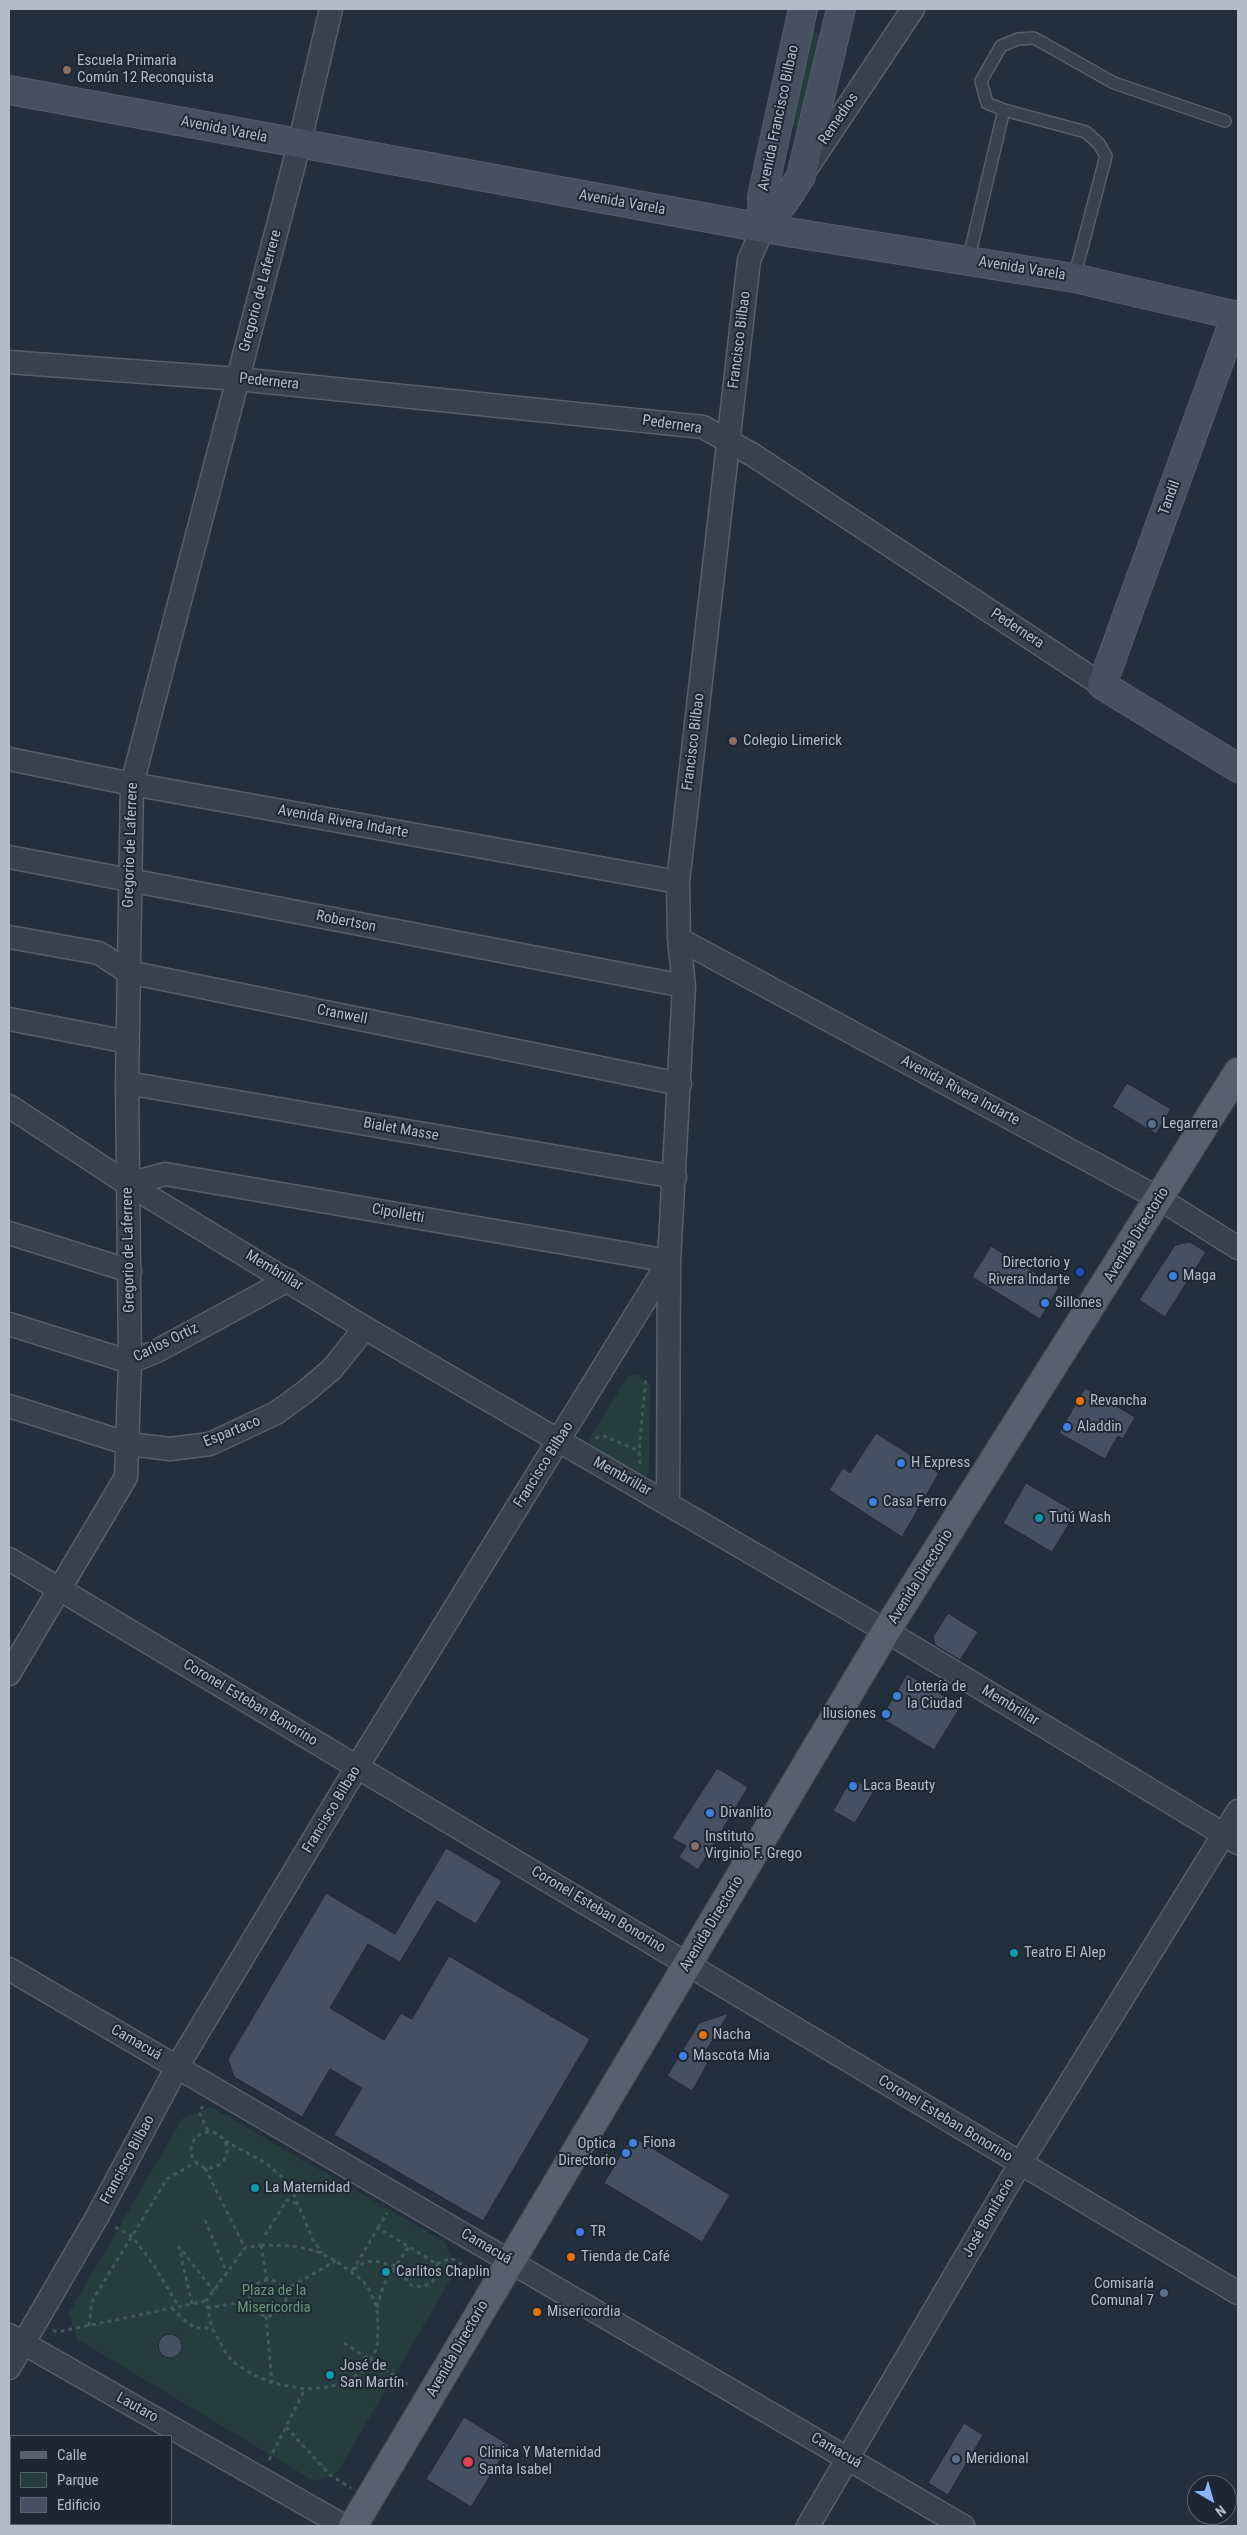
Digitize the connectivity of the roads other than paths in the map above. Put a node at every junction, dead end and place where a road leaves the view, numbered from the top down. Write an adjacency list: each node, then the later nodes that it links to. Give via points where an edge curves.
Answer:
1 (331, 9): 8 (street, Gregorio de Laferrere)
2 (803, 9): 10 (main road, Avenida Francisco Bilbao, via 762,197)
3 (841, 9): 9 (main road)
4 (913, 9): 9 (street, Remedios)
5 (9, 90): 8 (main road, Avenida Varela)
6 (1004, 110): 7 (lane, via 987,103 981,81 1001,46 1018,38 1034,38 1114,83); 11 (lane); 12 (lane, via 1086,132 1106,156)
7 (1225, 121)
8 (299, 145): 10 (main road, Avenida Varela); 15 (street, Gregorio de Laferrere)
9 (801, 176): 10 (main road, Remedios)
10 (763, 228): 11 (main road, Avenida Varela); 16 (street, Francisco Bilbao, via 749,260)
11 (968, 261): 12 (main road, Avenida Varela)
12 (1074, 278): 13 (main road, Avenida Varela)
13 (1238, 314): 17 (main road, Tandil)
14 (9, 362): 15 (street, Pedernera)
15 (238, 379): 16 (street, Pedernera, via 703,427); 20 (street, Gregorio de Laferrere)
16 (728, 441): 17 (street, Pedernera); 23 (street, Francisco Bilbao)
17 (1102, 685): 19 (main road, Pedernera)
18 (9, 759): 20 (street, Avenida Rivera Indarte)
19 (1238, 768)
20 (132, 784): 22 (street, Gregorio de Laferrere); 23 (street, Avenida Rivera Indarte)
21 (9, 857): 22 (street, Robertson)
22 (128, 881): 26 (street, Gregorio de Laferrere); 27 (street, Robertson)
23 (678, 882): 25 (street, Francisco Bilbao)
24 (9, 937): 26 (street, Cranwell, via 99,953)
25 (679, 939): 27 (street, Francisco Bilbao); 36 (street, Avenida Rivera Indarte)
26 (128, 972): 29 (street, Gregorio de Laferrere); 32 (street, Cranwell)
27 (684, 986): 32 (street, Francisco Bilbao)
28 (9, 1019): 29 (street)
29 (128, 1042): 31 (street, Gregorio de Laferrere)
30 (1238, 1072): 36 (main road, Avenida Directorio)
31 (127, 1083): 34 (street, Bialet Masse); 35 (street, Gregorio de Laferrere)
32 (680, 1084): 34 (street, Francisco Bilbao)
33 (9, 1106): 35 (street, Membrillar)
34 (675, 1177): 39 (street, Francisco Bilbao)
35 (128, 1184): 39 (street, Cipolletti, via 165,1174); 40 (street, Gregorio de Laferrere); 41 (street, Membrillar)
36 (1160, 1199): 38 (street, Avenida Rivera Indarte); 51 (main road, Avenida Directorio)
37 (9, 1233): 40 (street)
38 (1238, 1248)
39 (669, 1261): 46 (street, Francisco Bilbao); 48 (street, Francisco Bilbao)
40 (130, 1271): 44 (street, Gregorio de Laferrere)
41 (288, 1280): 43 (street, Membrillar); 44 (street, Carlos Ortiz, via 155,1352)
42 (9, 1324): 44 (street, Carlos Ortiz)
43 (365, 1328): 46 (street, Membrillar); 47 (street, Espartaco, via 332,1370 276,1413 210,1444 170,1450)
44 (130, 1362): 47 (street, Gregorio de Laferrere)
45 (9, 1406): 47 (street, Espartaco)
46 (558, 1442): 48 (street, Membrillar); 53 (street, Francisco Bilbao)
47 (129, 1444): 50 (street, Gregorio de Laferrere, via 126,1477)
48 (668, 1503): 51 (street, Membrillar)
49 (9, 1559): 50 (street, Coronel Esteban Bonorino)
50 (58, 1588): 52 (street, Gregorio de Laferrere); 53 (street, Coronel Esteban Bonorino)
51 (886, 1631): 55 (street, Membrillar); 56 (main road, Avenida Directorio)
52 (9, 1674)
53 (357, 1767): 56 (street, Coronel Esteban Bonorino); 58 (street, Francisco Bilbao)
54 (1238, 1811): 55 (street, José Bonifacio)
55 (1231, 1839): 59 (street, José Bonifacio)
56 (688, 1964): 59 (street, Coronel Esteban Bonorino); 60 (main road, Avenida Directorio)
57 (9, 1969): 58 (street, Camacuá)
58 (177, 2067): 60 (street, Camacuá); 62 (street, Francisco Bilbao, via 93,2224)
59 (1020, 2164): 61 (street, Coronel Esteban Bonorino); 64 (street, José Bonifacio)
60 (510, 2261): 64 (street, Camacuá); 66 (main road, Avenida Directorio)
61 (1238, 2293)
62 (16, 2339): 63 (street, Francisco Bilbao); 65 (street, Lautaro)
63 (9, 2368)
64 (848, 2458): 67 (street, José Bonifacio); 68 (street, Camacuá)
65 (344, 2526)
66 (353, 2526)
67 (808, 2526)
68 (963, 2526)

